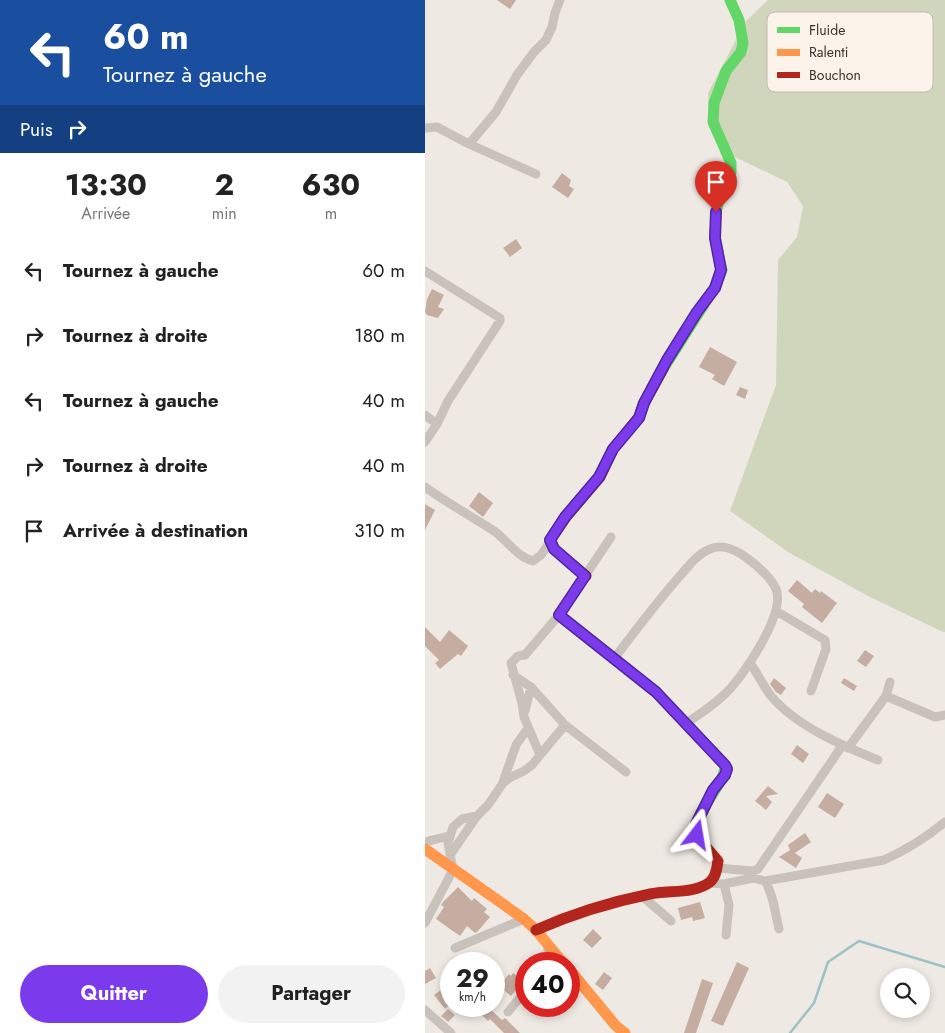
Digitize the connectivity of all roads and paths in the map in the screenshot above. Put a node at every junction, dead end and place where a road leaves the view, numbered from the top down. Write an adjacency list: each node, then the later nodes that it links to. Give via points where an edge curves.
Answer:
1 (560, 0): 4 (street, via 546,40 517,74 496,112)
2 (730, 0): 12 (street, via 739,20 743,44 714,103 713,122 731,163 731,172 716,212 715,238 721,270 715,288 667,360 639,418 613,449 599,477 565,517)
3 (425, 128): 4 (street, via 437,127)
4 (469, 144): 5 (street)
5 (536, 174)
6 (425, 271): 8 (street, via 500,318)
7 (425, 415): 8 (street)
8 (437, 424): 9 (street)
9 (425, 442)
10 (425, 487): 12 (street, via 496,532 526,559 533,561)
11 (611, 537): 13 (street)
12 (550, 542): 13 (street)
13 (585, 576): 15 (street)
14 (776, 611): 16 (street, via 777,591 752,561 739,552 723,547 711,548 694,560); 17 (street); 21 (street, via 825,640 826,649)
15 (559, 615): 16 (street); 18 (street, via 525,655 513,659)
16 (613, 660): 25 (street, via 656,692)
17 (750, 663): 25 (street, via 729,690); 28 (street, via 773,698 803,724)
18 (513, 675): 20 (street); 24 (street)
19 (889, 682): 22 (street)
20 (531, 688): 24 (street); 26 (street)
21 (811, 692)
22 (886, 696): 23 (street, via 935,716); 28 (street)
23 (945, 715)
24 (524, 717): 27 (street)
25 (685, 724): 39 (street, via 727,769 696,824 701,842 718,861)
26 (565, 725): 29 (street); 31 (street)
27 (528, 728): 29 (street); 32 (street, via 515,745)
28 (845, 747): 30 (street); 41 (street)
29 (539, 755): 32 (street, via 532,765)
30 (878, 760)
31 (626, 772)
32 (503, 783): 33 (street)
33 (477, 816): 35 (street, via 462,819); 38 (street)
34 (945, 822): 42 (street, via 931,834 884,860)
35 (449, 836): 36 (street); 38 (street)
36 (425, 842)
37 (425, 849): 40 (street)
38 (450, 855): 40 (street)
39 (717, 868): 41 (street); 43 (street)
40 (453, 870): 46 (street); 48 (street)
41 (753, 875): 42 (street); 44 (street)
42 (765, 881): 49 (street, via 770,889)
43 (709, 883): 44 (street); 45 (street)
44 (724, 884): 51 (street, via 729,905)
45 (642, 896): 47 (street); 50 (street, via 564,917)
46 (524, 920): 50 (street); 53 (street)
47 (671, 921)
48 (425, 923)
49 (779, 929)
50 (536, 930): 52 (street)
51 (726, 935)
52 (548, 944): 54 (street); 55 (street)
53 (455, 948)
54 (548, 952)
55 (554, 952)
56 (580, 982): 61 (street)
57 (515, 1003): 59 (street)
58 (425, 1010): 60 (street)
59 (508, 1012)
60 (451, 1033)
61 (625, 1033)

